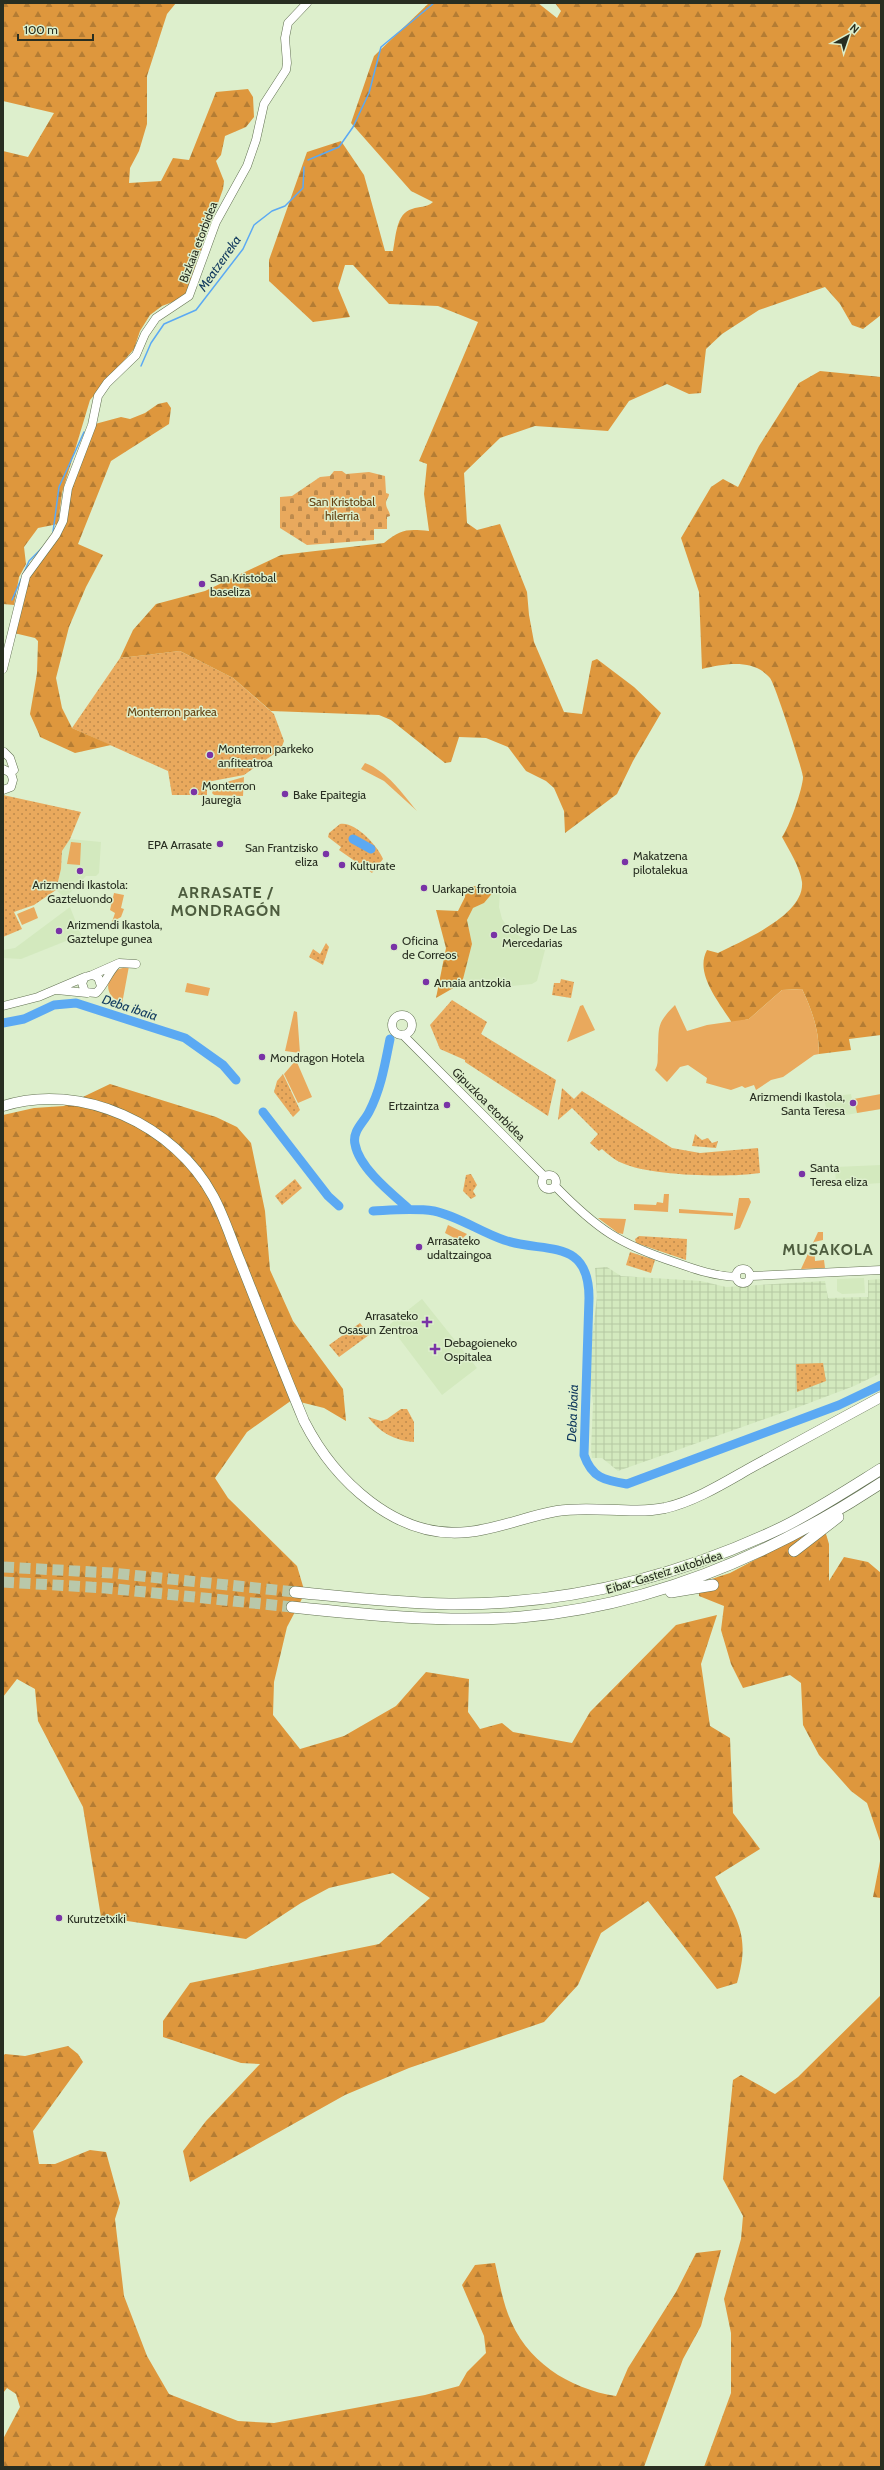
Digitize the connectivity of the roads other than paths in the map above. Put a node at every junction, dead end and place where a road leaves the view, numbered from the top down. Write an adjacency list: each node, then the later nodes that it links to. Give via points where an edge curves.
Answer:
1 (307, 3): 2 (street, Bizkaia etorbidea, via 288,23 284,38 286,70 264,104 247,166 216,222 189,296 156,318 145,334 136,355 107,383 98,396 92,425 68,488 62,521 56,535 26,576)
2 (3, 669)
3 (3, 752): 4 (street, via 14,766 14,770)
4 (6, 771): 5 (street, via 13,778 12,785)
5 (3, 790)
6 (136, 964): 7 (street, via 124,962)
7 (116, 965): 8 (street); 9 (street)
8 (88, 976): 9 (street, via 98,977); 10 (street); 11 (street, via 82,986)
9 (101, 986): 11 (street, via 96,993)
10 (56, 990): 11 (street); 12 (street, via 22,1003)
11 (87, 993)
12 (3, 1006)
13 (406, 1033): 15 (street, Gipuzkoa etorbidea, via 417,1048 544,1176 541,1182 545,1188 552,1189 555,1186 592,1221 626,1244 699,1271 736,1277 744,1283 748,1282 750,1276)
14 (3, 1106): 16 (main road, via 43,1099 77,1101 96,1106 149,1128 185,1159 213,1195 313,1439 347,1482 380,1508 434,1530 479,1531 559,1510 656,1509 689,1500)
15 (881, 1270)
16 (881, 1398)
17 (881, 1469): 22 (highway, Eibar-Gasteiz autobidea, via 783,1526 729,1551 679,1569 611,1588 561,1597 449,1604)
18 (881, 1483): 19 (highway, Eibar-Gasteiz autobidea)
19 (859, 1497): 20 (highway); 23 (highway, Eibar-Gasteiz autobidea, via 792,1537 738,1562)
20 (794, 1551)
21 (713, 1586): 23 (highway)
22 (295, 1592)
23 (645, 1594): 24 (highway, Eibar-Gasteiz autobidea, via 588,1608 520,1617 414,1618)
24 (292, 1607)

